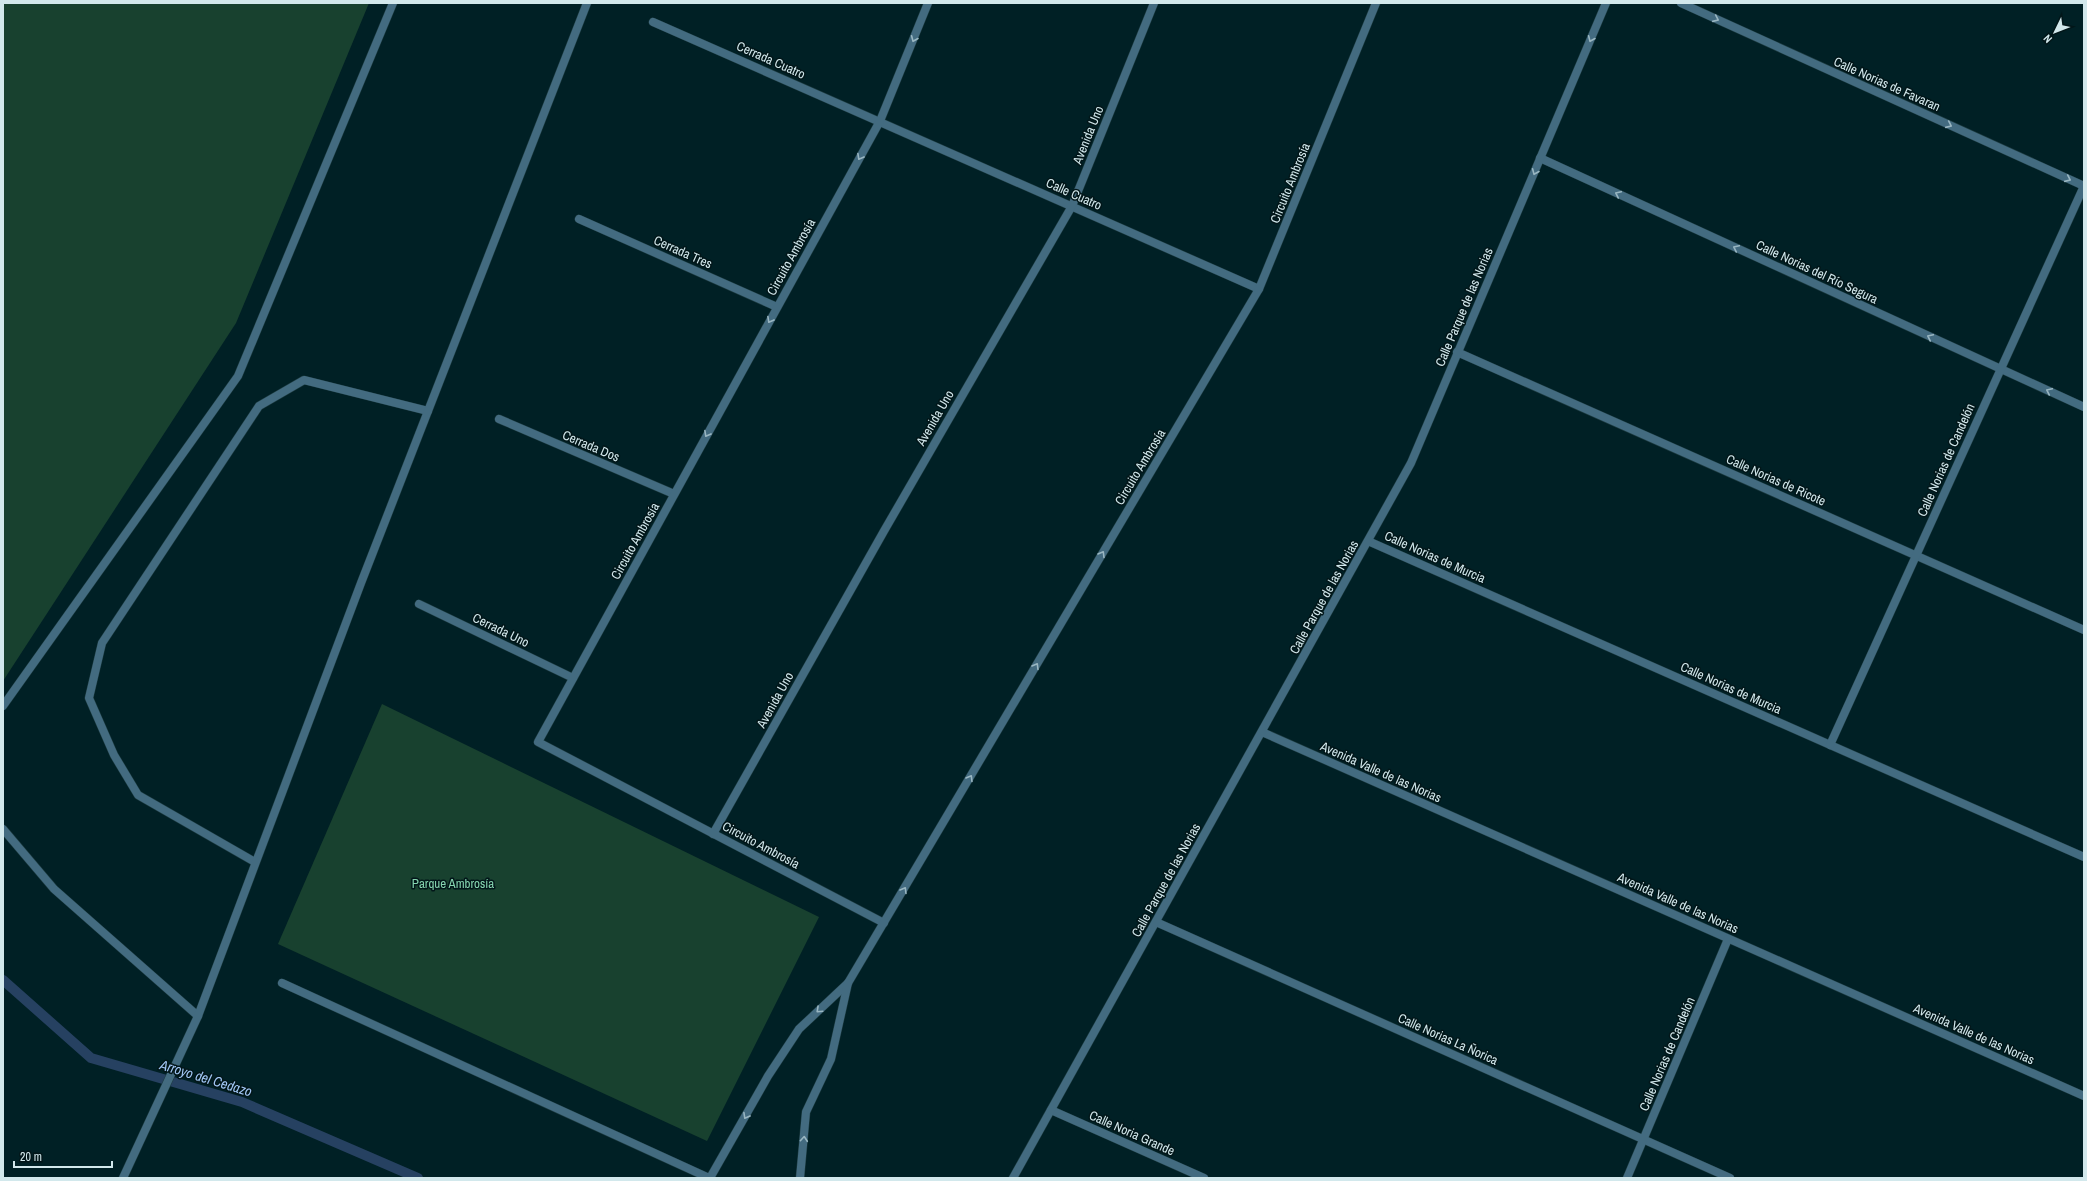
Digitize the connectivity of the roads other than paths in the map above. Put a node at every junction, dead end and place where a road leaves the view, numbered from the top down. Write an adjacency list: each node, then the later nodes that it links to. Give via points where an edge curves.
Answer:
1 (394, 3): 27 (street, via 238,376)
2 (587, 3): 19 (street)
3 (928, 3): 9 (street, Circuito Ambrosía, one-way to 9)
4 (1154, 3): 12 (street, Avenida Uno)
5 (1376, 3): 14 (street, Circuito Ambrosía)
6 (1606, 3): 10 (street, Calle Parque de las Norias, one-way to 10)
7 (1681, 3): 11 (street, Calle Norias de Favaran, one-way to 11)
8 (653, 22): 9 (street, Cerrada Cuatro)
9 (880, 121): 12 (street, Calle Cuatro); 15 (street, Circuito Ambrosía, one-way to 15)
10 (1540, 158): 16 (street, Calle Parque de las Norias, one-way to 16); 17 (street, Calle Norias del Río Segura, one-way to 10)
11 (2084, 186): 17 (street, Calle Norias de Candelón)
12 (1072, 206): 14 (street, Calle Cuatro); 31 (street, Avenida Uno, via 884,530)
13 (579, 219): 15 (street, Cerrada Tres)
14 (1259, 289): 35 (street, Circuito Ambrosía, one-way to 14)
15 (777, 307): 21 (street, Circuito Ambrosía, one-way to 21)
16 (1457, 352): 22 (street, Calle Parque de las Norias, via 1411,463); 23 (street, Calle Norias de Ricote)
17 (2001, 369): 18 (street, Calle Norias del Río Segura, one-way to 17); 23 (street, Calle Norias de Candelón)
18 (2084, 407)
19 (428, 411): 33 (street); 33 (street, via 304,380 259,406 102,643 89,698 114,755 138,795)
20 (499, 419): 21 (street, Cerrada Dos)
21 (674, 494): 26 (street, Circuito Ambrosía)
22 (1368, 541): 28 (street, Calle Parque de las Norias); 29 (street, Calle Norias de Murcia)
23 (1916, 556): 25 (street, Calle Norias de Ricote); 29 (street, Calle Norias de Candelón)
24 (419, 604): 26 (street, Cerrada Uno)
25 (2084, 630)
26 (573, 678): 31 (street, Circuito Ambrosía, via 538,742)
27 (3, 706)
28 (1262, 732): 34 (street, Calle Parque de las Norias); 36 (street, Avenida Valle de las Norias)
29 (1830, 745): 32 (street, Calle Norias de Murcia)
30 (3, 829): 39 (street, via 54,889)
31 (713, 834): 35 (street, Circuito Ambrosía)
32 (2084, 857)
33 (255, 862): 39 (street)
34 (1156, 922): 41 (street, Calle Parque de las Norias); 42 (street, Calle Norias La Ñorica)
35 (884, 923): 38 (street, Circuito Ambrosía)
36 (1728, 939): 40 (street, Avenida Valle de las Norias); 42 (street, Calle Norias de Candelón)
37 (282, 983): 44 (street)
38 (848, 983): 44 (street, Circuito Ambrosía, one-way to 44, via 799,1028 768,1076); 45 (street, Circuito Ambrosía, one-way to 38, via 806,1112 831,1059)
39 (198, 1016): 43 (street)
40 (2084, 1096)
41 (1051, 1110): 46 (street, Calle Parque de las Norias); 47 (street, Calle Noria Grande)
42 (1644, 1139): 48 (street, Calle Norias de Candelón); 49 (street, Calle Norias La Ñorica)
43 (123, 1178)
44 (710, 1178)
45 (800, 1178)
46 (1013, 1178)
47 (1204, 1178)
48 (1627, 1178)
49 (1730, 1178)

